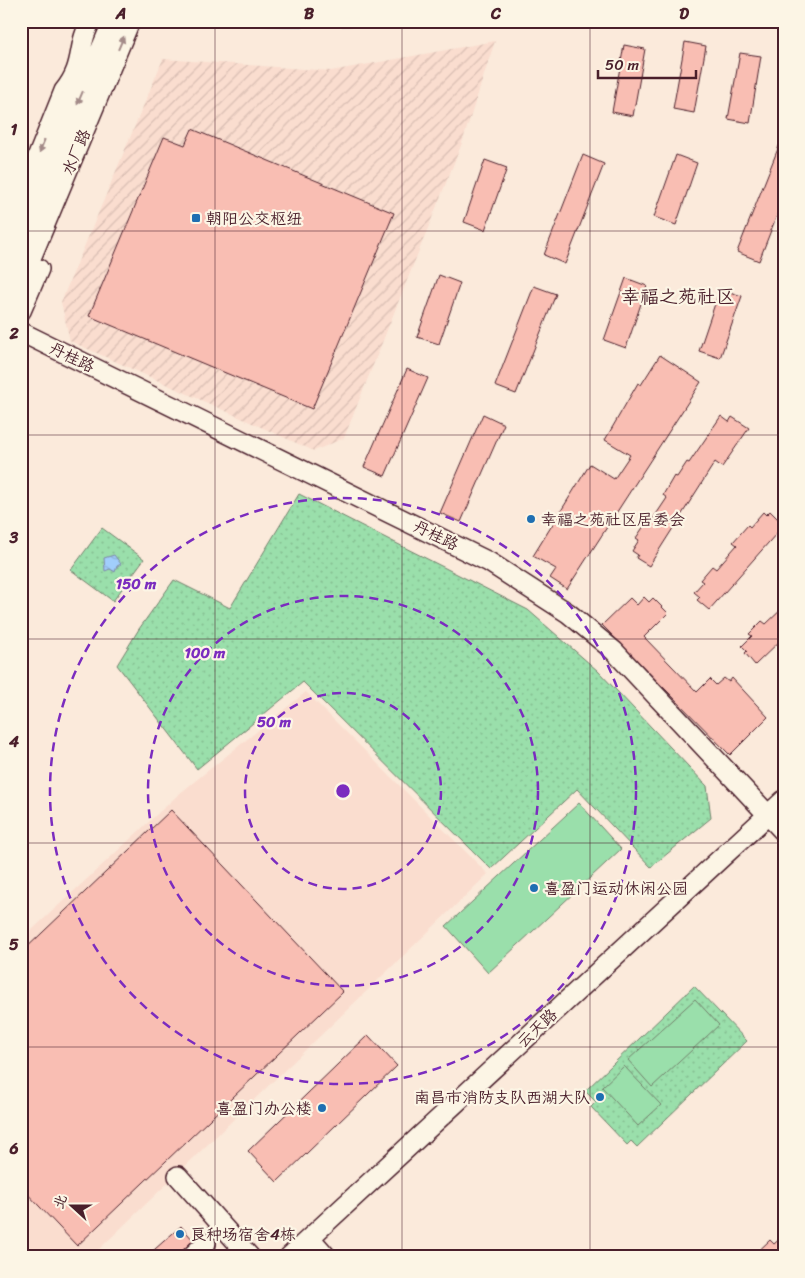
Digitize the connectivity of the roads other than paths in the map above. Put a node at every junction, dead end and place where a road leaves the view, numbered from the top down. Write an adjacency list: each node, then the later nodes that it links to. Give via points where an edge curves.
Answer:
1 (91, 21): 5 (street, one-way to 5, via 82,40 76,77 64,90)
2 (114, 21): 6 (street, 水厂路, one-way to 6)
3 (130, 21): 4 (street, 水厂路, one-way to 3)
4 (111, 68): 7 (street, 水厂路); 8 (street, via 112,96)
5 (21, 198)
6 (21, 234)
7 (21, 282)
8 (21, 311)
9 (21, 332): 11 (street, 丹桂路, via 490,562 568,613 614,651)
10 (784, 800): 11 (street, 云天路)
11 (768, 814): 12 (street, 丹桂路); 14 (street, 云天路)
12 (784, 832)
13 (178, 1176): 17 (street)
14 (310, 1238): 18 (street, 云天路); 19 (street)
15 (206, 1243): 16 (street)
16 (192, 1257)
17 (250, 1257)
18 (289, 1257)
19 (327, 1257)

